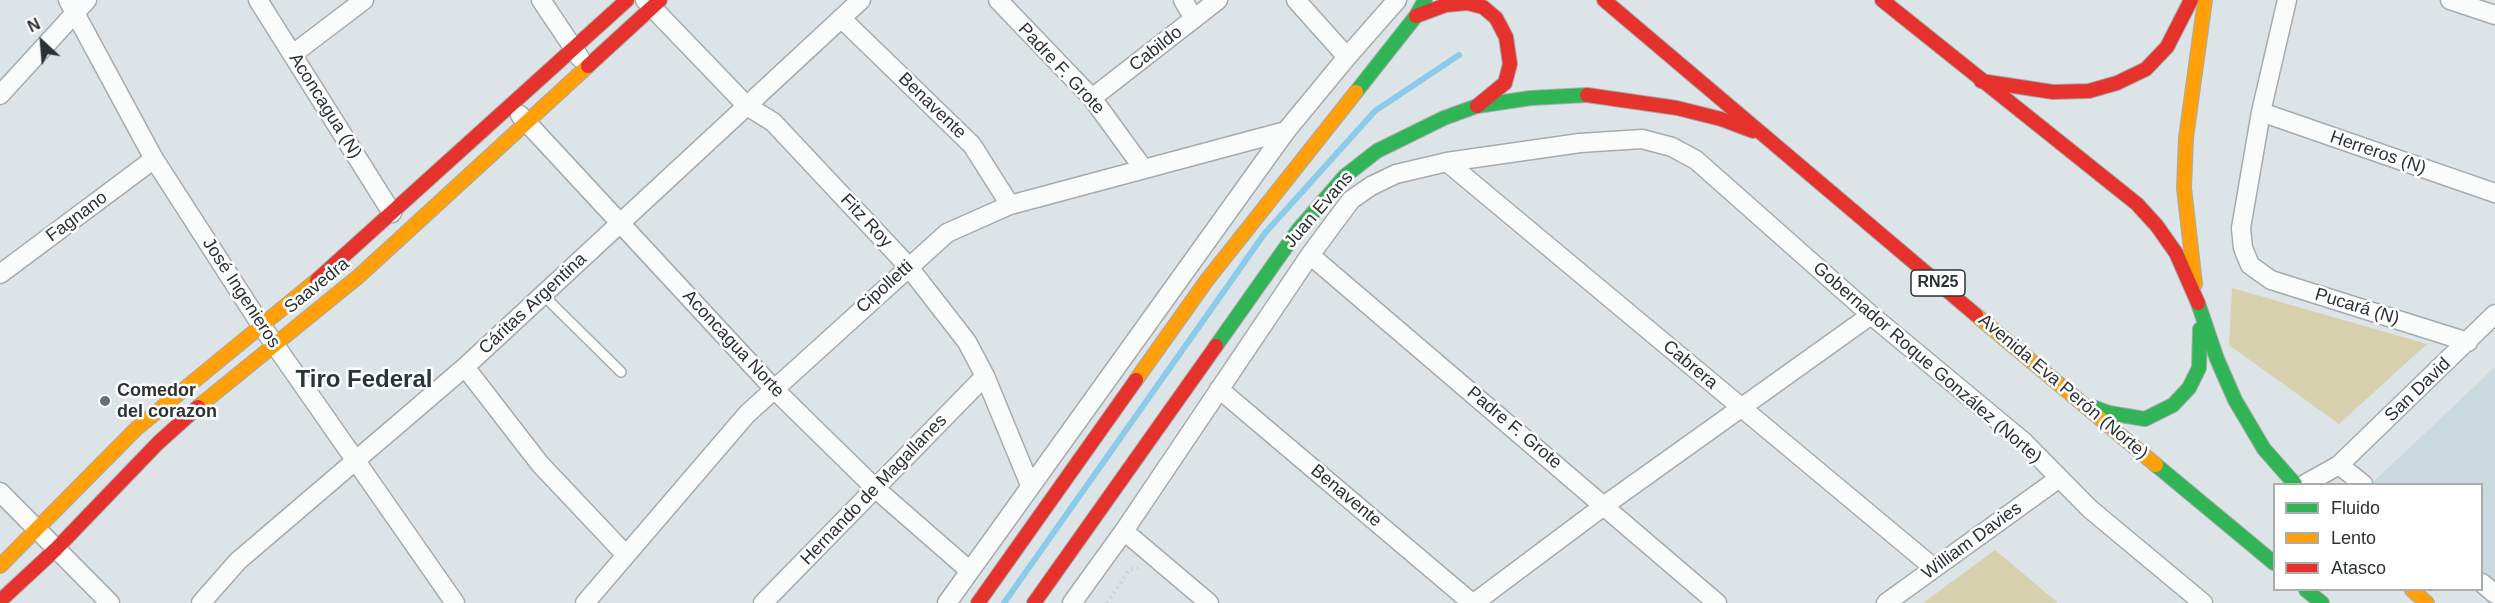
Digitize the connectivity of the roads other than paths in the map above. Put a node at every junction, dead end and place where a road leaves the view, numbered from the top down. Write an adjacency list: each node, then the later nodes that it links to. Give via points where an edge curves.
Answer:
1 (258, 0): 25 (street, Aconcagua (N))
2 (364, 0): 25 (street)
3 (540, 0): 24 (street)
4 (627, 0): 24 (street, Saavedra)
5 (861, 0): 22 (street, Cáritas Argentina)
6 (998, 0): 30 (street, Padre F. Grote)
7 (1183, 0): 23 (street)
8 (1218, 0): 23 (street, Cabildo)
9 (1296, 0): 26 (street)
10 (1398, 0): 26 (street)
11 (1425, 0): 21 (street)
12 (1604, 0): 37 (street, Avenida Eva Perón (Norte) / RN25)
13 (1882, 0): 28 (street)
14 (2191, 0): 28 (street, via 2167,47 2146,69 2117,83 2089,91 2053,92)
15 (2205, 0): 50 (street, via 2186,138 2184,188)
16 (2286, 0): 34 (street)
17 (2450, 0): 20 (street)
18 (652, 2): 27 (street, Saavedra); 32 (street, Fitz Roy)
19 (76, 4): 29 (street); 39 (street, José Ingenieros)
20 (2495, 15)
21 (1416, 16): 33 (street, via 1446,5 1467,3 1483,7 1496,18 1506,37 1510,64 1505,83); 92 (street, via 1207,280)
22 (842, 18): 32 (street, Cáritas Argentina); 43 (street, Benavente, via 972,145)
23 (1194, 20): 30 (street, Cabildo)
24 (574, 49): 27 (street); 31 (street, Saavedra)
25 (293, 54): 44 (street, Aconcagua (N))
26 (1347, 57): 36 (street)
27 (586, 67): 35 (street, Saavedra)
28 (1981, 81): 50 (street, via 2137,204 2176,254)
29 (0, 95)
30 (1092, 98): 41 (street, Padre F. Grote)
31 (510, 105): 35 (street, Aconcagua Norte); 44 (street, Saavedra)
32 (747, 106): 45 (street, Cáritas Argentina); 47 (street, Fitz Roy, via 773,122)
33 (1477, 106): 37 (street, Juan Evans, via 1584,95 1677,108 1721,119); 93 (street, Juan Evans, via 1377,151 1320,204)
34 (2261, 112): 42 (street, Herreros (N)); 54 (street, Pucará (N), via 2241,228 2250,265 2271,280)
35 (526, 122): 45 (street, Aconcagua Norte); 55 (street, Saavedra, via 359,276)
36 (1286, 131): 41 (street, Cipolletti); 69 (street)
37 (1764, 136): 61 (street, Avenida Eva Perón (Norte) / RN25)
38 (1642, 139): 40 (street, Juan Evans, via 1580,143); 52 (street, Gobernador Roque González (Norte), via 1672,147 1696,160)
39 (154, 159): 48 (street, Fagnano); 53 (street, José Ingenieros)
40 (1447, 162): 46 (street, Juan Evans, via 1396,174 1371,186 1351,200); 62 (street, Cabrera)
41 (1143, 168): 43 (street, Cipolletti)
42 (2495, 193)
43 (1010, 206): 47 (street, Cipolletti, via 947,233)
44 (392, 213): 53 (street, Saavedra)
45 (620, 223): 49 (street, Cáritas Argentina); 59 (street, Aconcagua Norte)
46 (1310, 255): 60 (street, Juan Evans); 72 (street, Padre F. Grote)
47 (908, 266): 58 (street, Fitz Roy, via 967,342); 59 (street, Cipolletti)
48 (0, 274)
49 (543, 295): 56 (street, Cáritas Argentina); 57 (lane)
50 (2197, 299): 61 (street, via 2199,368 2189,388 2173,405 2145,419 2109,413); 66 (street, via 2235,400 2264,448)
51 (2495, 314): 54 (street, San David)
52 (1871, 315): 62 (street); 65 (street, Gobernador Roque González (Norte), via 2024,442)
53 (261, 325): 55 (street, José Ingenieros); 73 (street, Saavedra, via 137,428)
54 (2468, 342): 64 (street, San David)
55 (274, 344): 63 (street, José Ingenieros); 75 (street, Saavedra, via 158,443)
56 (465, 368): 63 (street, Cáritas Argentina); 76 (street, via 540,464)
57 (621, 372)
58 (985, 376): 69 (street, Fitz Roy); 70 (street, Hernando de Magallanes)
59 (774, 389): 70 (street, Aconcagua Norte); 76 (street, Cipolletti, via 747,414)
60 (1219, 389): 74 (street, Juan Evans); 96 (street, Benavente)
61 (2082, 403): 77 (street, Avenida Eva Perón (Norte) / RN25)
62 (1741, 407): 72 (street); 79 (street, Cabrera)
63 (356, 461): 87 (street, Cáritas Argentina, via 238,561); 88 (street, José Ingenieros)
64 (2339, 465): 67 (street); 68 (street)
65 (2058, 479): 79 (street, William Davies); 99 (street, Gobernador Roque González (Norte))
66 (2294, 483)
67 (2307, 483)
68 (2362, 483)
69 (1030, 485): 80 (street)
70 (876, 489): 80 (street, Aconcagua Norte); 90 (street, Hernando de Magallanes)
71 (0, 492): 73 (street)
72 (1605, 505): 96 (street); 97 (street, Padre F. Grote)
73 (36, 529): 75 (street); 78 (street, Saavedra)
74 (1124, 531): 94 (street, Juan Evans); 95 (street)
75 (56, 549): 85 (street, Saavedra); 86 (street)
76 (626, 555): 89 (street, Cipolletti)
77 (2273, 562)
78 (0, 566)
79 (1934, 568): 98 (street, William Davies)
80 (970, 571): 91 (street)
81 (2483, 585): 84 (street)
82 (2307, 591): 100 (street)
83 (2413, 591): 101 (street)
84 (2495, 594)
85 (0, 601)
86 (110, 603)
87 (201, 603)
88 (454, 603)
89 (585, 603)
90 (763, 603)
91 (947, 603)
92 (978, 603)
93 (1034, 603)
94 (1072, 603)
95 (1209, 603)
96 (1473, 603)
97 (1717, 603)
98 (1886, 603)
99 (2203, 603)
100 (2322, 603)
101 (2427, 603)

